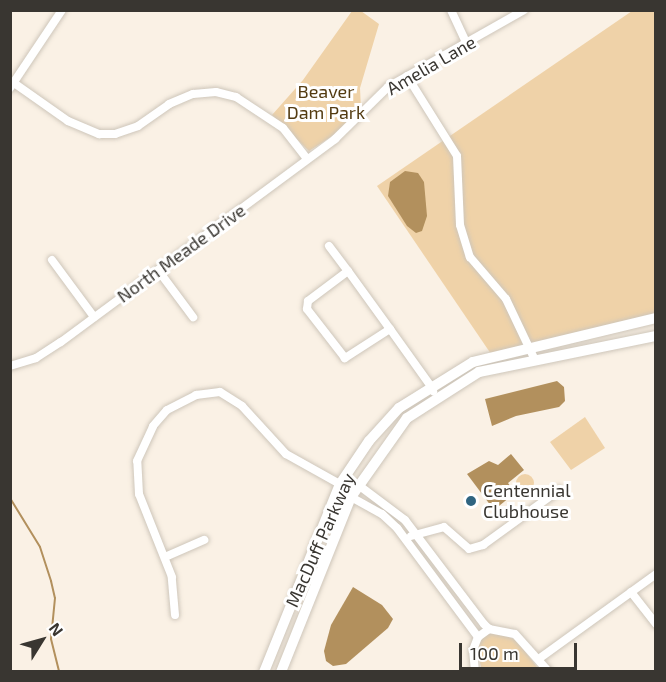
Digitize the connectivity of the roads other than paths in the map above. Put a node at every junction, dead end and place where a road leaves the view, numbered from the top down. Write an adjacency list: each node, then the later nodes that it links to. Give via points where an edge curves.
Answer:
1 (62, 10): 6 (street)
2 (451, 10): 4 (street)
3 (524, 10): 4 (street, Amelia Lane)
4 (466, 42): 5 (street, Amelia Lane)
5 (407, 76): 7 (street, Amelia Lane, via 381,93); 18 (street, via 457,156 460,225 470,257 506,299)
6 (12, 85): 8 (street, via 68,121 99,134 115,134 138,126 170,104 194,94 216,92 236,97 284,128)
7 (346, 130): 8 (street, North Meade Drive)
8 (307, 159): 11 (street, North Meade Drive)
9 (329, 246): 12 (street)
10 (52, 260): 13 (street)
11 (158, 270): 13 (street, North Meade Drive); 14 (street)
12 (348, 272): 16 (street); 16 (street, via 308,301 307,309 345,358)
13 (94, 316): 20 (street, North Meade Drive, via 36,358)
14 (194, 317)
15 (656, 318): 18 (street, MacDuff Parkway)
16 (390, 329): 21 (street)
17 (656, 336): 19 (street, MacDuff Parkway, via 591,351)
18 (527, 347): 19 (street); 21 (street, MacDuff Parkway, via 473,362)
19 (534, 358): 22 (street, MacDuff Parkway, via 479,372)
20 (10, 366)
21 (430, 385): 22 (street); 23 (street, MacDuff Parkway, via 385,422)
22 (436, 397): 24 (street, MacDuff Parkway, via 394,432)
23 (340, 484): 24 (street); 26 (street); 30 (street, via 286,454 235,400 220,392 187,399 159,418 137,461 139,494); 38 (street, MacDuff Parkway)
24 (357, 484): 26 (street, MacDuff Parkway); 27 (street, via 388,505)
25 (559, 490): 27 (street, via 483,546 469,549 444,527)
26 (351, 497): 28 (street, via 382,514); 39 (street, MacDuff Parkway)
27 (415, 534): 28 (street); 35 (street)
28 (406, 539): 36 (street)
29 (204, 540): 30 (street)
30 (165, 557): 33 (street)
31 (656, 574): 32 (street)
32 (632, 592): 34 (street); 37 (street)
33 (176, 615)
34 (656, 624)
35 (489, 629): 36 (street); 37 (street, via 515,634)
36 (478, 637): 40 (street, via 473,650)
37 (540, 658): 41 (street)
38 (264, 672)
39 (280, 672)
40 (475, 672)
41 (549, 672)

